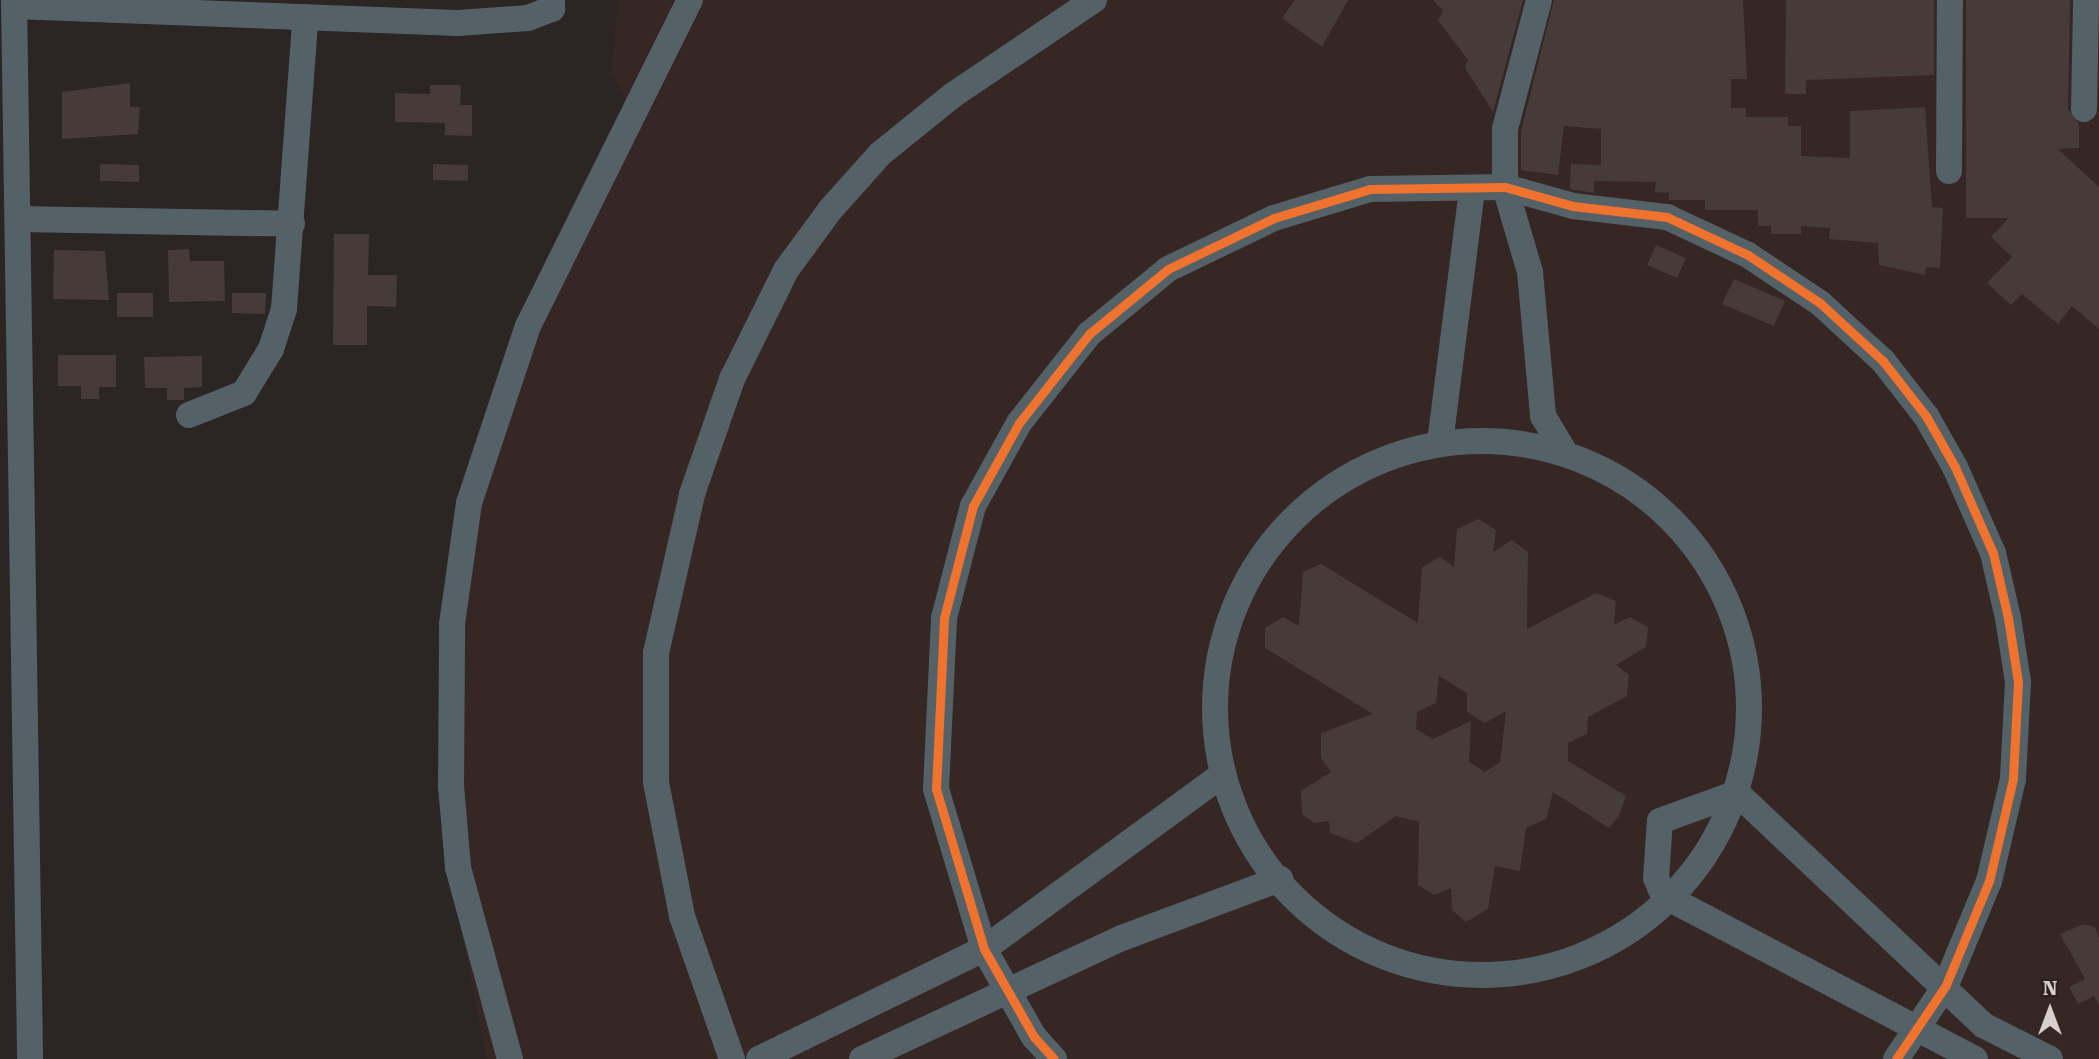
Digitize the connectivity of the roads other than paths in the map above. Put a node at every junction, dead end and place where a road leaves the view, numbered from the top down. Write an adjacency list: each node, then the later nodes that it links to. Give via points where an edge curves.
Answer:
1 (552, 0): 8 (street, via 552,9 528,18)
2 (690, 0): 27 (street, via 528,326 469,503 452,624 451,786 469,918)
3 (1094, 0): 28 (street, via 953,94 880,154 830,210 786,270 732,379 692,494 656,653 656,782 682,916)
4 (1539, 0): 11 (street, via 1506,128)
5 (1950, 0): 10 (street)
6 (2086, 0): 9 (street)
7 (14, 3): 8 (street); 13 (street)
8 (305, 20): 14 (street)
9 (2084, 109)
10 (1949, 171)
11 (1505, 187): 12 (street); 17 (street, via 1530,272 1542,416); 23 (street, via 1573,206 1667,217 1748,255 1820,303 1883,361 1926,416 1955,467 1993,553 2018,682 2005,834)
12 (1472, 188): 16 (street); 22 (street, via 1370,189 1274,218 1168,269 1089,334 1019,423 972,506 944,618 935,718 936,789)
13 (18, 219): 14 (street); 26 (street)
14 (292, 223): 15 (street, via 284,309 271,349 244,393)
15 (189, 415)
16 (1440, 443): 17 (street, via 1524,442); 18 (street, via 1344,483 1302,513 1247,578 1218,650 1211,706)
17 (1563, 449): 19 (street, via 1627,484 1683,531 1733,608 1748,672 1750,735)
18 (1219, 778): 20 (street, via 1247,840); 22 (street)
19 (1737, 793): 21 (street, via 1708,851); 21 (street, via 1660,821 1656,878); 23 (street)
20 (1280, 879): 21 (street, via 1337,934 1379,956 1431,971 1487,974 1546,968 1600,947); 24 (street, via 1122,938)
21 (1671, 899): 25 (street)
22 (984, 948): 24 (street); 29 (street)
23 (1946, 985): 25 (street); 34 (street, via 1983,1025)
24 (1013, 994): 30 (street); 31 (street, via 1034,1037)
25 (1920, 1031): 32 (street); 33 (street)
26 (30, 1059)
27 (510, 1059)
28 (732, 1059)
29 (759, 1059)
30 (862, 1059)
31 (1054, 1059)
32 (1896, 1059)
33 (1975, 1059)
34 (2050, 1059)

